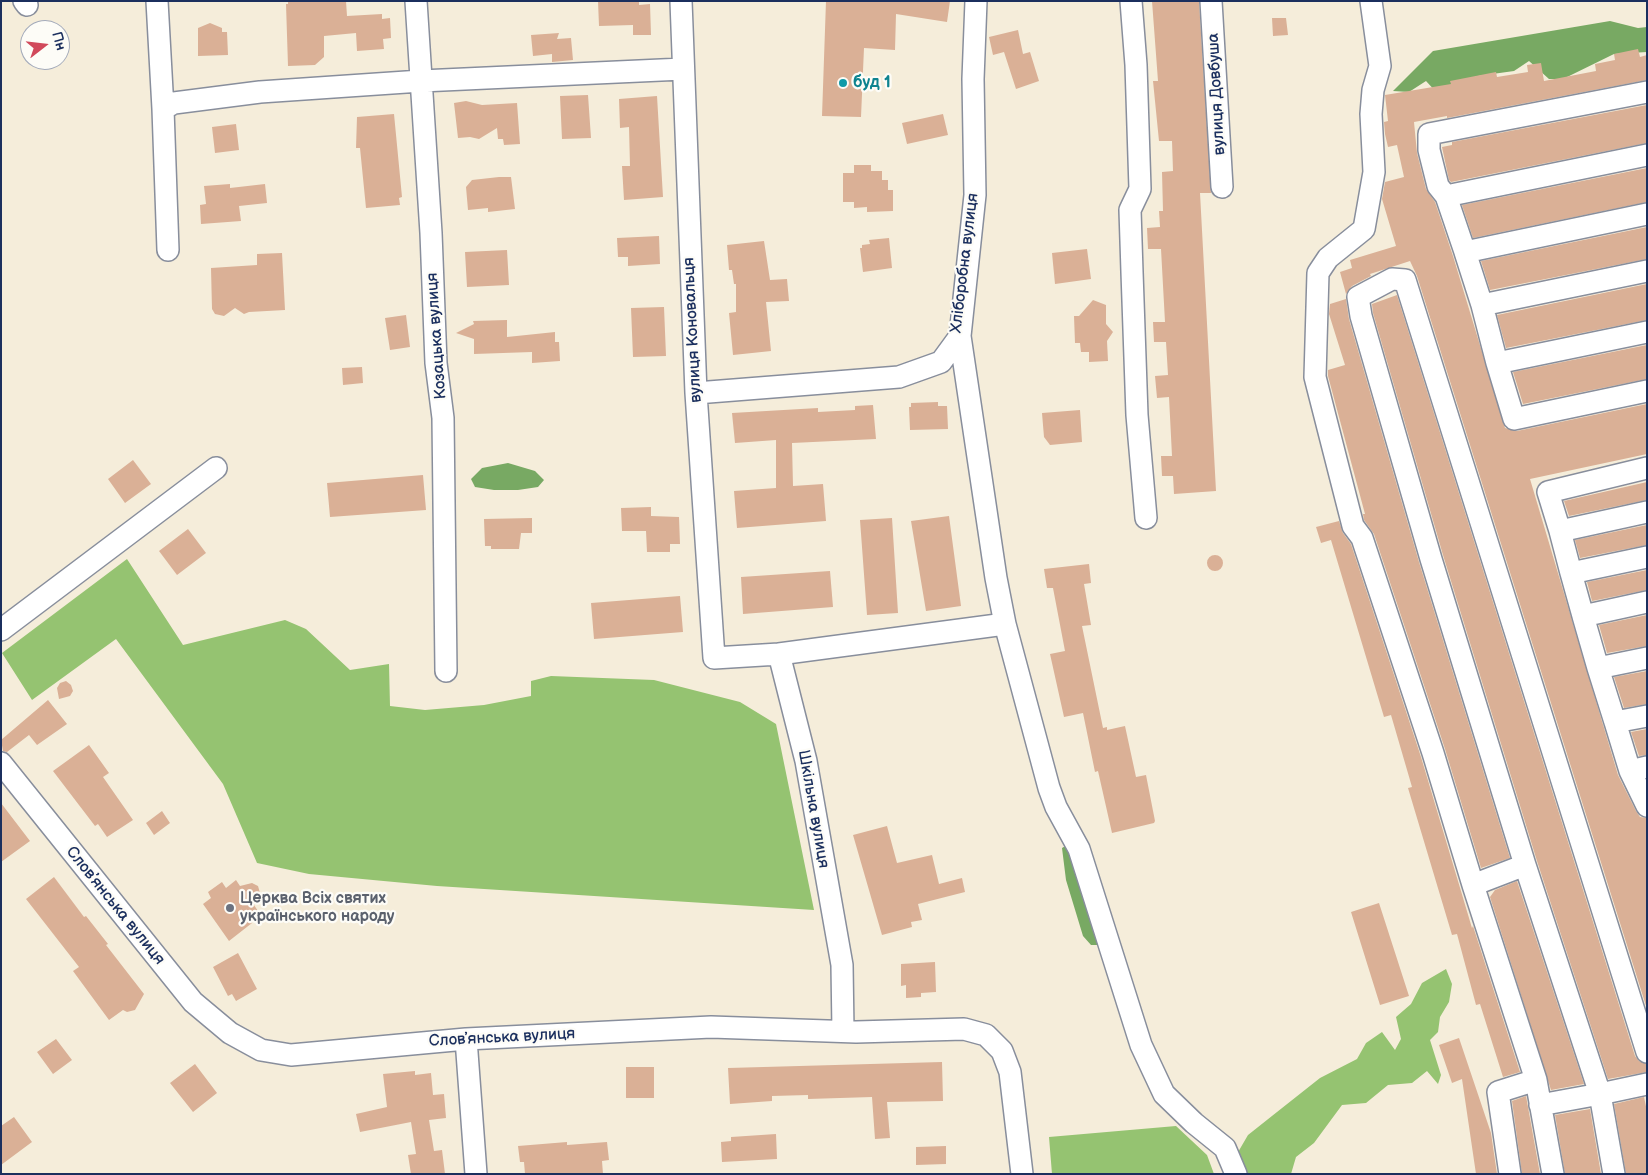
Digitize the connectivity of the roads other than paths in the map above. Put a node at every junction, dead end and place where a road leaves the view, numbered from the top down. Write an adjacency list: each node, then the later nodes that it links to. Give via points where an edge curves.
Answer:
1 (157, 1): 11 (street)
2 (416, 1): 9 (street, Козацька вулиця)
3 (681, 1): 8 (street, вулиця Коновальця)
4 (976, 1): 21 (street, Хліборобна вулиця, via 973,79 975,195)
5 (1131, 1): 28 (street, via 1140,189 1130,210 1132,281 1137,415)
6 (1212, 1): 13 (street, вулиця Довбуша)
7 (1371, 1): 46 (street, via 1380,66 1371,114 1374,172 1364,228 1328,258 1318,274 1315,377 1353,526 1362,538)
8 (683, 69): 9 (street); 24 (street, вулиця Коновальця)
9 (421, 81): 11 (street, via 260,92 174,103); 39 (street, Козацька вулиця, via 436,363 443,418)
10 (1647, 92): 14 (street, via 1429,134 1428,150 1438,186)
11 (163, 109): 16 (street)
12 (1647, 155): 14 (street)
13 (1222, 187)
14 (1446, 196): 17 (street)
15 (1647, 214): 17 (street)
16 (168, 250)
17 (1465, 252): 19 (street)
18 (1647, 271): 19 (street)
19 (1482, 305): 22 (street)
20 (1647, 332): 22 (street)
21 (960, 336): 24 (street, Хліборобна вулиця, via 941,362 899,377); 34 (street)
22 (1497, 363): 23 (street, via 1514,419)
23 (1647, 391)
24 (696, 393): 36 (street, вулиця Коновальця, via 714,658)
25 (216, 468): 35 (street)
26 (1647, 468): 29 (street, via 1548,492)
27 (1647, 512): 29 (street)
28 (1146, 518)
29 (1560, 531): 31 (street)
30 (1647, 556): 31 (street)
31 (1571, 573): 33 (street)
32 (1647, 602): 33 (street)
33 (1583, 616): 38 (street)
34 (1005, 624): 36 (street); 56 (street, via 1049,788 1079,849 1141,1045 1164,1094 1225,1148)
35 (1, 630)
36 (780, 654): 47 (street, Шкільна вулиця, via 806,761 842,965)
37 (1647, 658): 38 (street)
38 (1598, 668): 41 (street)
39 (446, 671)
40 (1647, 716): 41 (street)
41 (1615, 722): 43 (street)
42 (1, 763): 48 (street, Словʼянська вулиця, via 193,1002 230,1033 261,1050 291,1054)
43 (1638, 769): 44 (street)
44 (1647, 806)
45 (1525, 865): 46 (street); 49 (street, via 1361,316 1358,297 1392,279 1405,280); 52 (street)
46 (1473, 885): 50 (street)
47 (843, 1031): 48 (street, Словʼянська вулиця, via 711,1028); 55 (street, Словʼянська вулиця, via 964,1029 986,1035 1002,1051 1010,1072)
48 (466, 1039): 54 (street)
49 (1647, 1052)
50 (1536, 1080): 53 (street); 57 (street, via 1498,1092)
51 (1647, 1084): 52 (street)
52 (1600, 1094): 53 (street); 59 (street)
53 (1540, 1105): 58 (street)
54 (476, 1174)
55 (1022, 1174)
56 (1236, 1174)
57 (1510, 1174)
58 (1553, 1174)
59 (1614, 1174)

